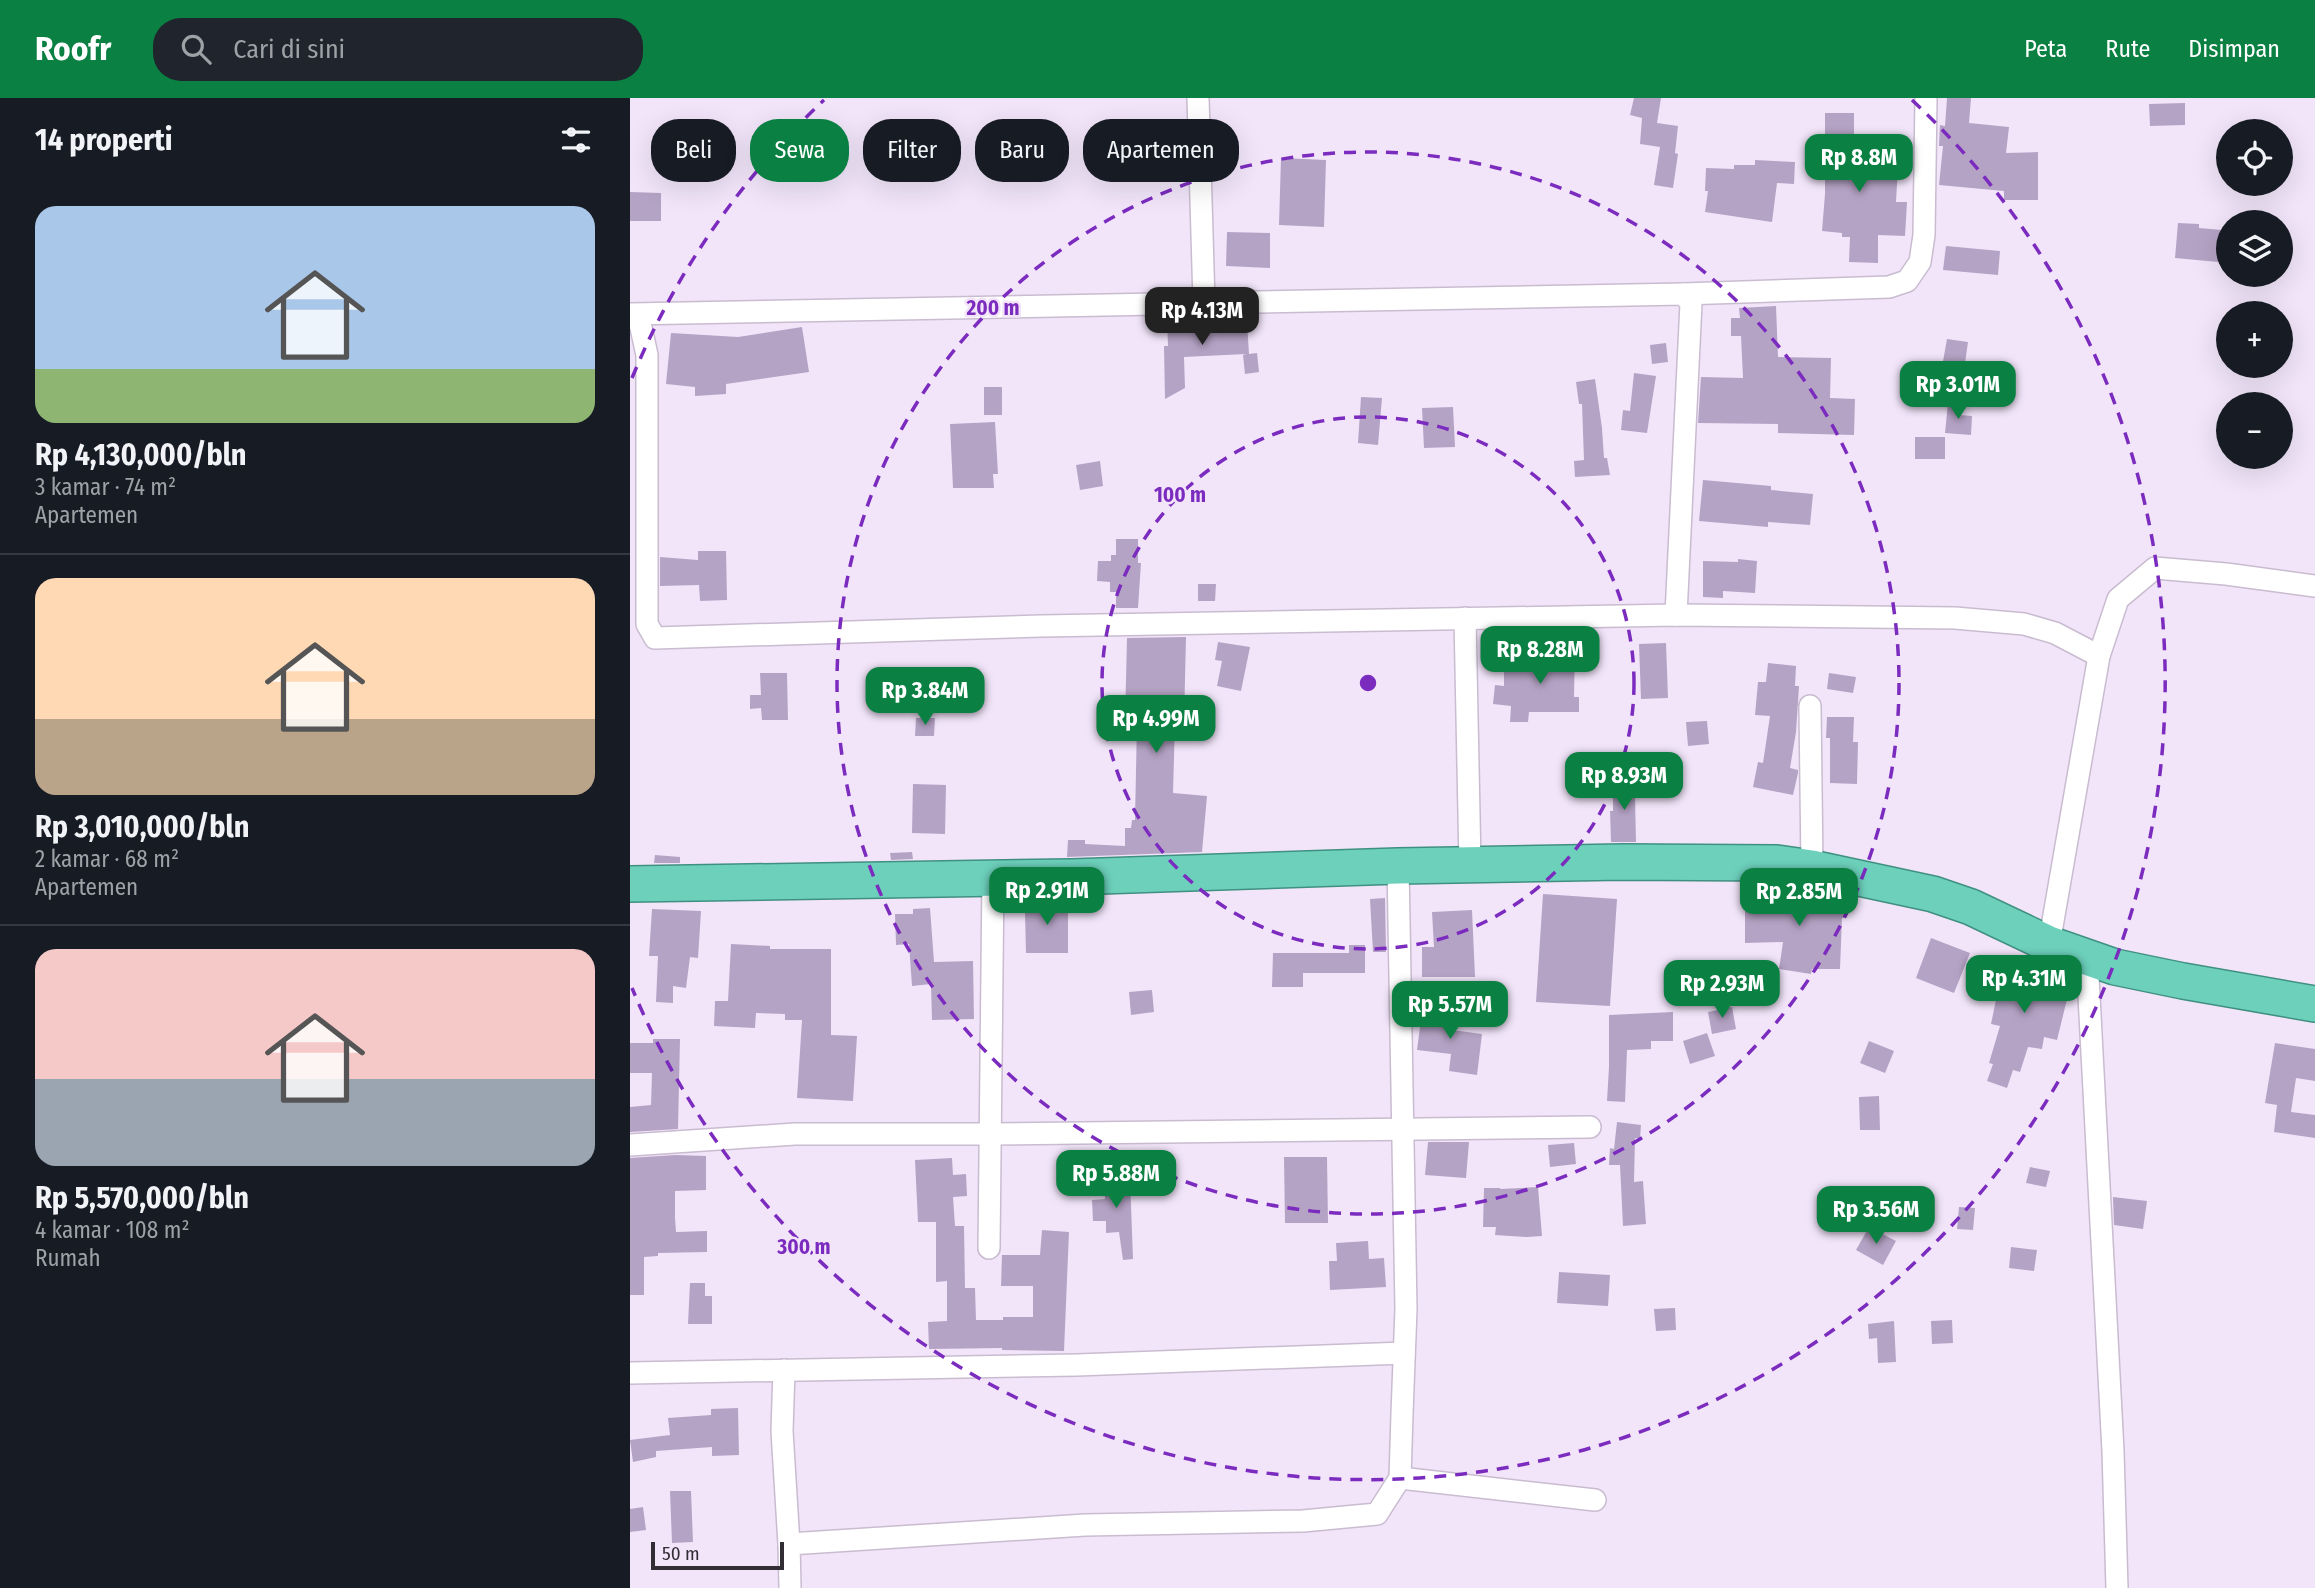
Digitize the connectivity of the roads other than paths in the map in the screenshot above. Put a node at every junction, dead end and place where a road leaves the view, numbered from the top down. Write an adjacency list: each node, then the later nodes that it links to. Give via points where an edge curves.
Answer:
1 (1198, 98): 4 (street)
2 (1926, 98): 3 (street, via 1924,235 1920,262 1907,281 1889,287)
3 (1683, 293): 4 (street); 7 (street, via 1691,303)
4 (1204, 302): 5 (street)
5 (630, 314): 8 (street, via 640,323 648,355 647,624 655,638)
6 (2315, 586): 9 (street, via 2155,568 2118,599)
7 (1676, 615): 8 (street); 9 (street, via 1955,618 2024,624 2056,633)
8 (1465, 618): 11 (street)
9 (2099, 656): 16 (street)
10 (1811, 706): 13 (street)
11 (1470, 864): 12 (highway); 13 (highway, via 1777,863)
12 (1398, 866): 14 (highway); 20 (street)
13 (1812, 868): 16 (highway, via 1933,894)
14 (993, 877): 15 (highway); 21 (street)
15 (630, 884)
16 (2049, 944): 17 (highway)
17 (2087, 958): 18 (highway, via 2183,981); 31 (street)
18 (2315, 1004)
19 (1590, 1127): 20 (street)
20 (1402, 1129): 21 (street); 24 (street)
21 (990, 1134): 22 (street, via 794,1134); 23 (street)
22 (630, 1144)
23 (989, 1248)
24 (1404, 1353): 25 (street); 27 (street)
25 (785, 1370): 26 (street); 29 (street, via 782,1431)
26 (630, 1373)
27 (1400, 1478): 28 (street); 29 (street, via 1377,1514 1303,1521 1085,1525)
28 (1595, 1500)
29 (789, 1544): 30 (street)
30 (790, 1588)
31 (2117, 1588)

